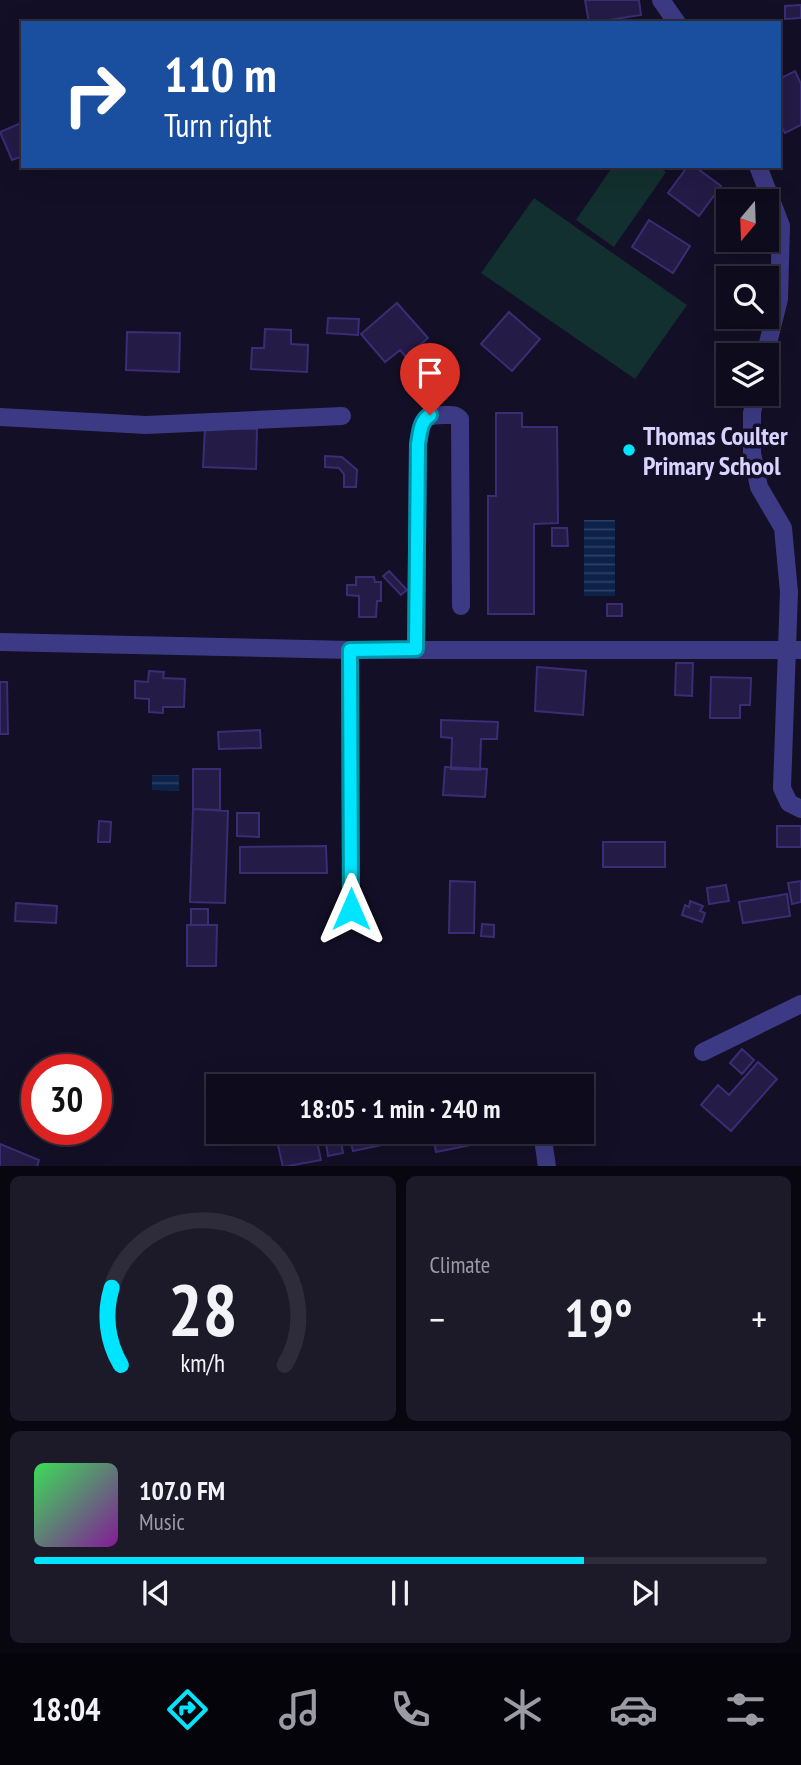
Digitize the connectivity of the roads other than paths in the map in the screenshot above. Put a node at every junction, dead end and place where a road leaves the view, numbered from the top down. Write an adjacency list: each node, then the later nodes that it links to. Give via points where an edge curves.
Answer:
1 (759, 168): 2 (street, via 780,226 779,299)
2 (768, 343)
3 (753, 406): 10 (street, via 752,453 759,487 783,528)
4 (342, 416): 5 (street, via 146,425)
5 (0, 417)
6 (461, 606): 8 (street, via 460,419 430,415 422,425 418,444)
7 (0, 642): 9 (street)
8 (416, 649): 9 (street); 10 (street)
9 (350, 650): 12 (street)
10 (794, 650): 11 (street, via 782,788 789,803)
11 (801, 808)
12 (351, 909)
13 (801, 1004): 14 (street)
14 (703, 1052)
15 (544, 1144): 16 (street)
16 (547, 1166)

